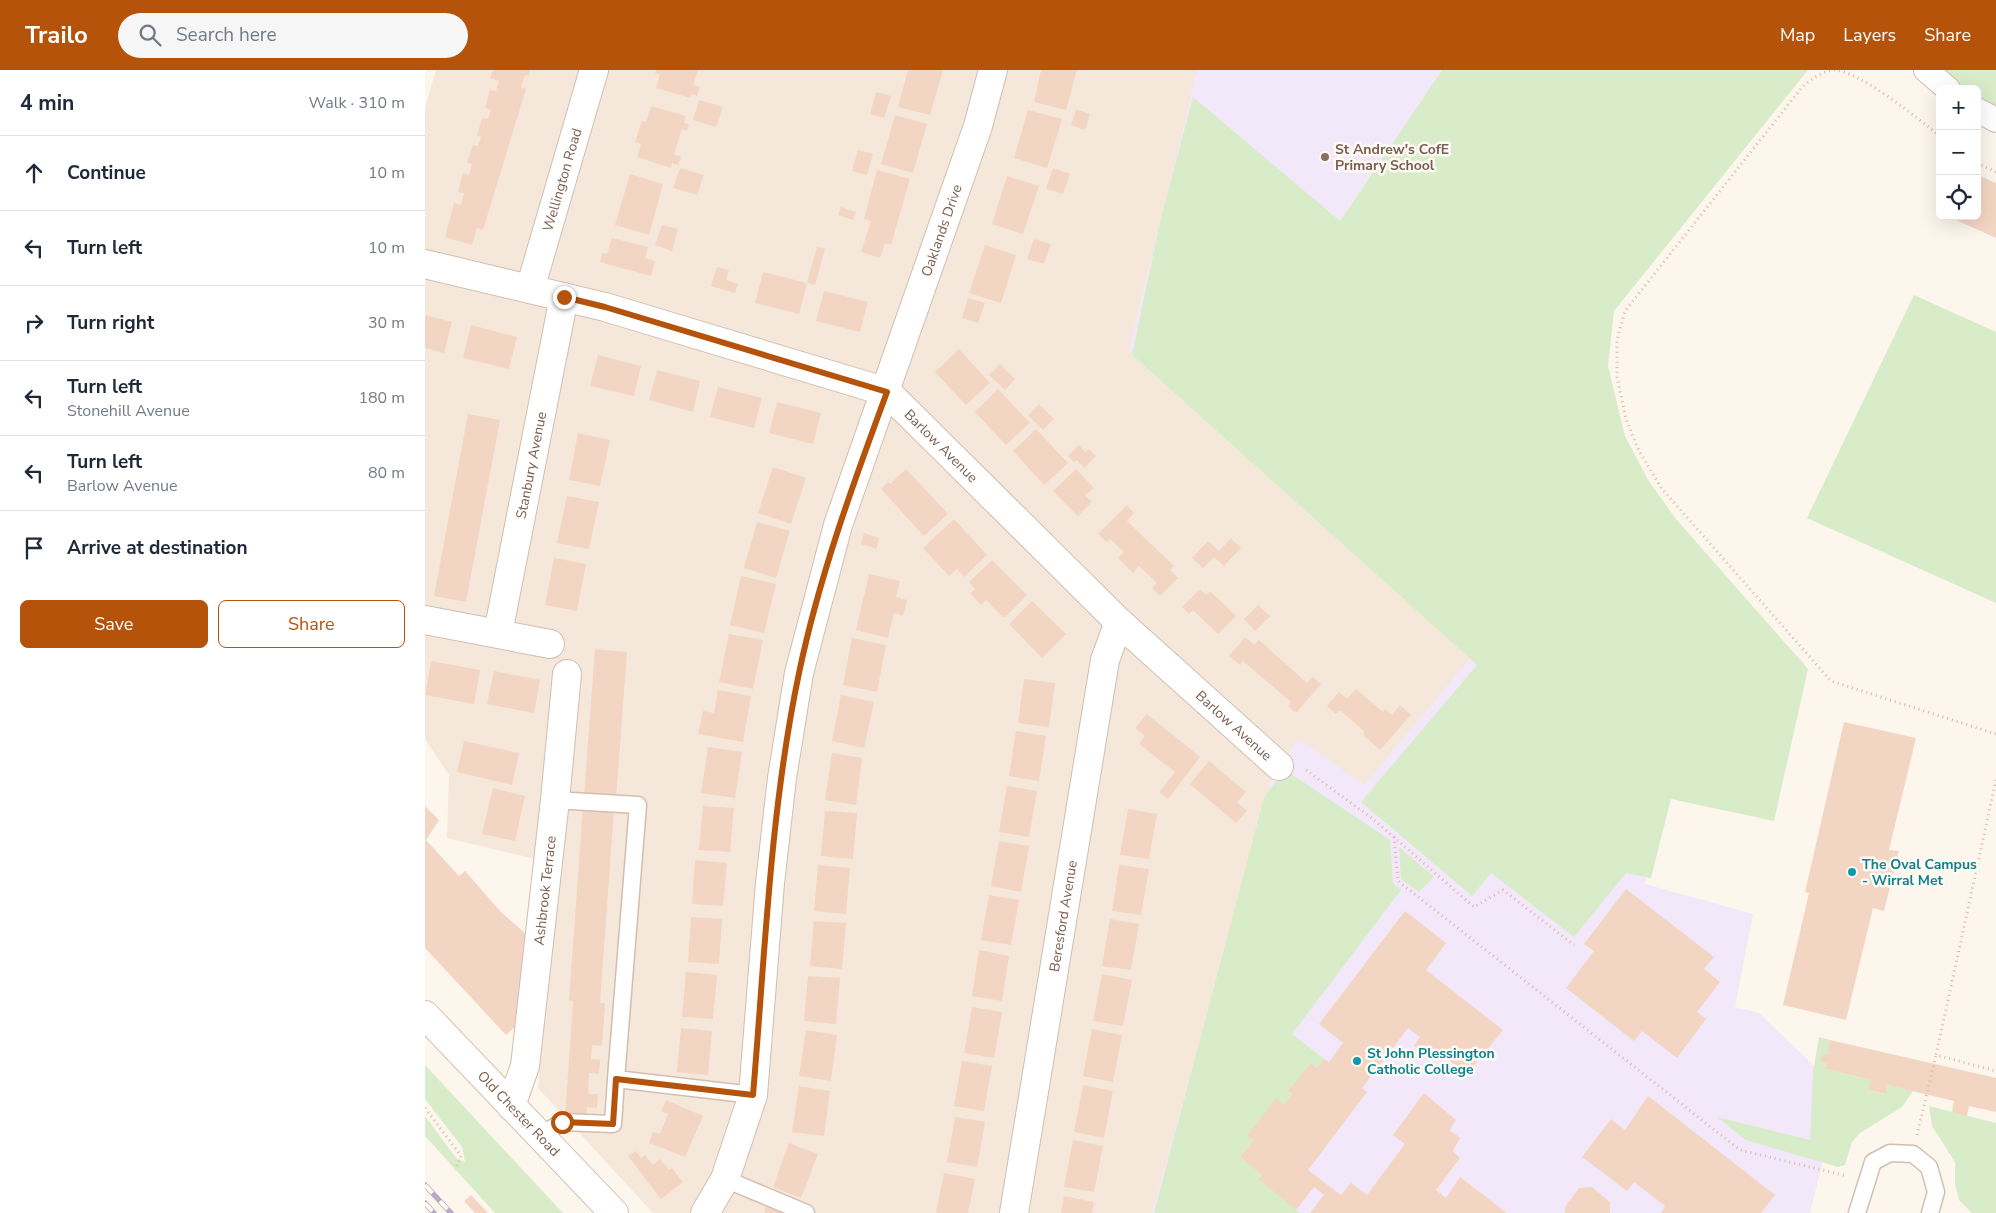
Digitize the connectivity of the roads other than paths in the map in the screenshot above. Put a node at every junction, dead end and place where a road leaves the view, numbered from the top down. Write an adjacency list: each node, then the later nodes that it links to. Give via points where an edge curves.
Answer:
1 (593, 70): 8 (street, Wellington Road)
2 (993, 70): 10 (street, Oaklands Drive, via 978,126)
3 (1927, 70): 4 (street)
4 (1944, 85)
5 (1981, 112): 6 (street)
6 (1996, 120)
7 (425, 264): 8 (street, Barlow Avenue)
8 (530, 289): 9 (street, Barlow Avenue)
9 (564, 297): 10 (street, Barlow Avenue, via 614,309); 13 (street, Stanbury Avenue)
10 (887, 392): 12 (street, Barlow Avenue); 20 (street, Oaklands Drive, via 838,525 799,673 781,788)
11 (425, 620): 13 (street)
12 (1119, 622): 16 (street, Barlow Avenue); 27 (street, Beresford Avenue, via 1105,660)
13 (498, 633): 14 (street)
14 (550, 644)
15 (567, 674): 17 (street, Ashbrook Terrace)
16 (1279, 766)
17 (555, 800): 19 (lane, via 638,805); 21 (street, Ashbrook Terrace, via 525,1066)
18 (425, 1015): 21 (street, Old Chester Road)
19 (616, 1079): 20 (lane); 22 (lane, via 613,1124 562,1122)
20 (753, 1095): 23 (street, Oaklands Drive)
21 (511, 1106): 22 (street, Old Chester Road)
22 (540, 1136): 24 (street, Old Chester Road)
23 (725, 1179): 25 (street, Oaklands Drive); 26 (lane)
24 (613, 1213)
25 (705, 1213)
26 (806, 1213)
27 (1014, 1213)
28 (1857, 1213): 29 (lane, via 1873,1162 1890,1153 1913,1154 1929,1166 1936,1192)
29 (1930, 1213)

